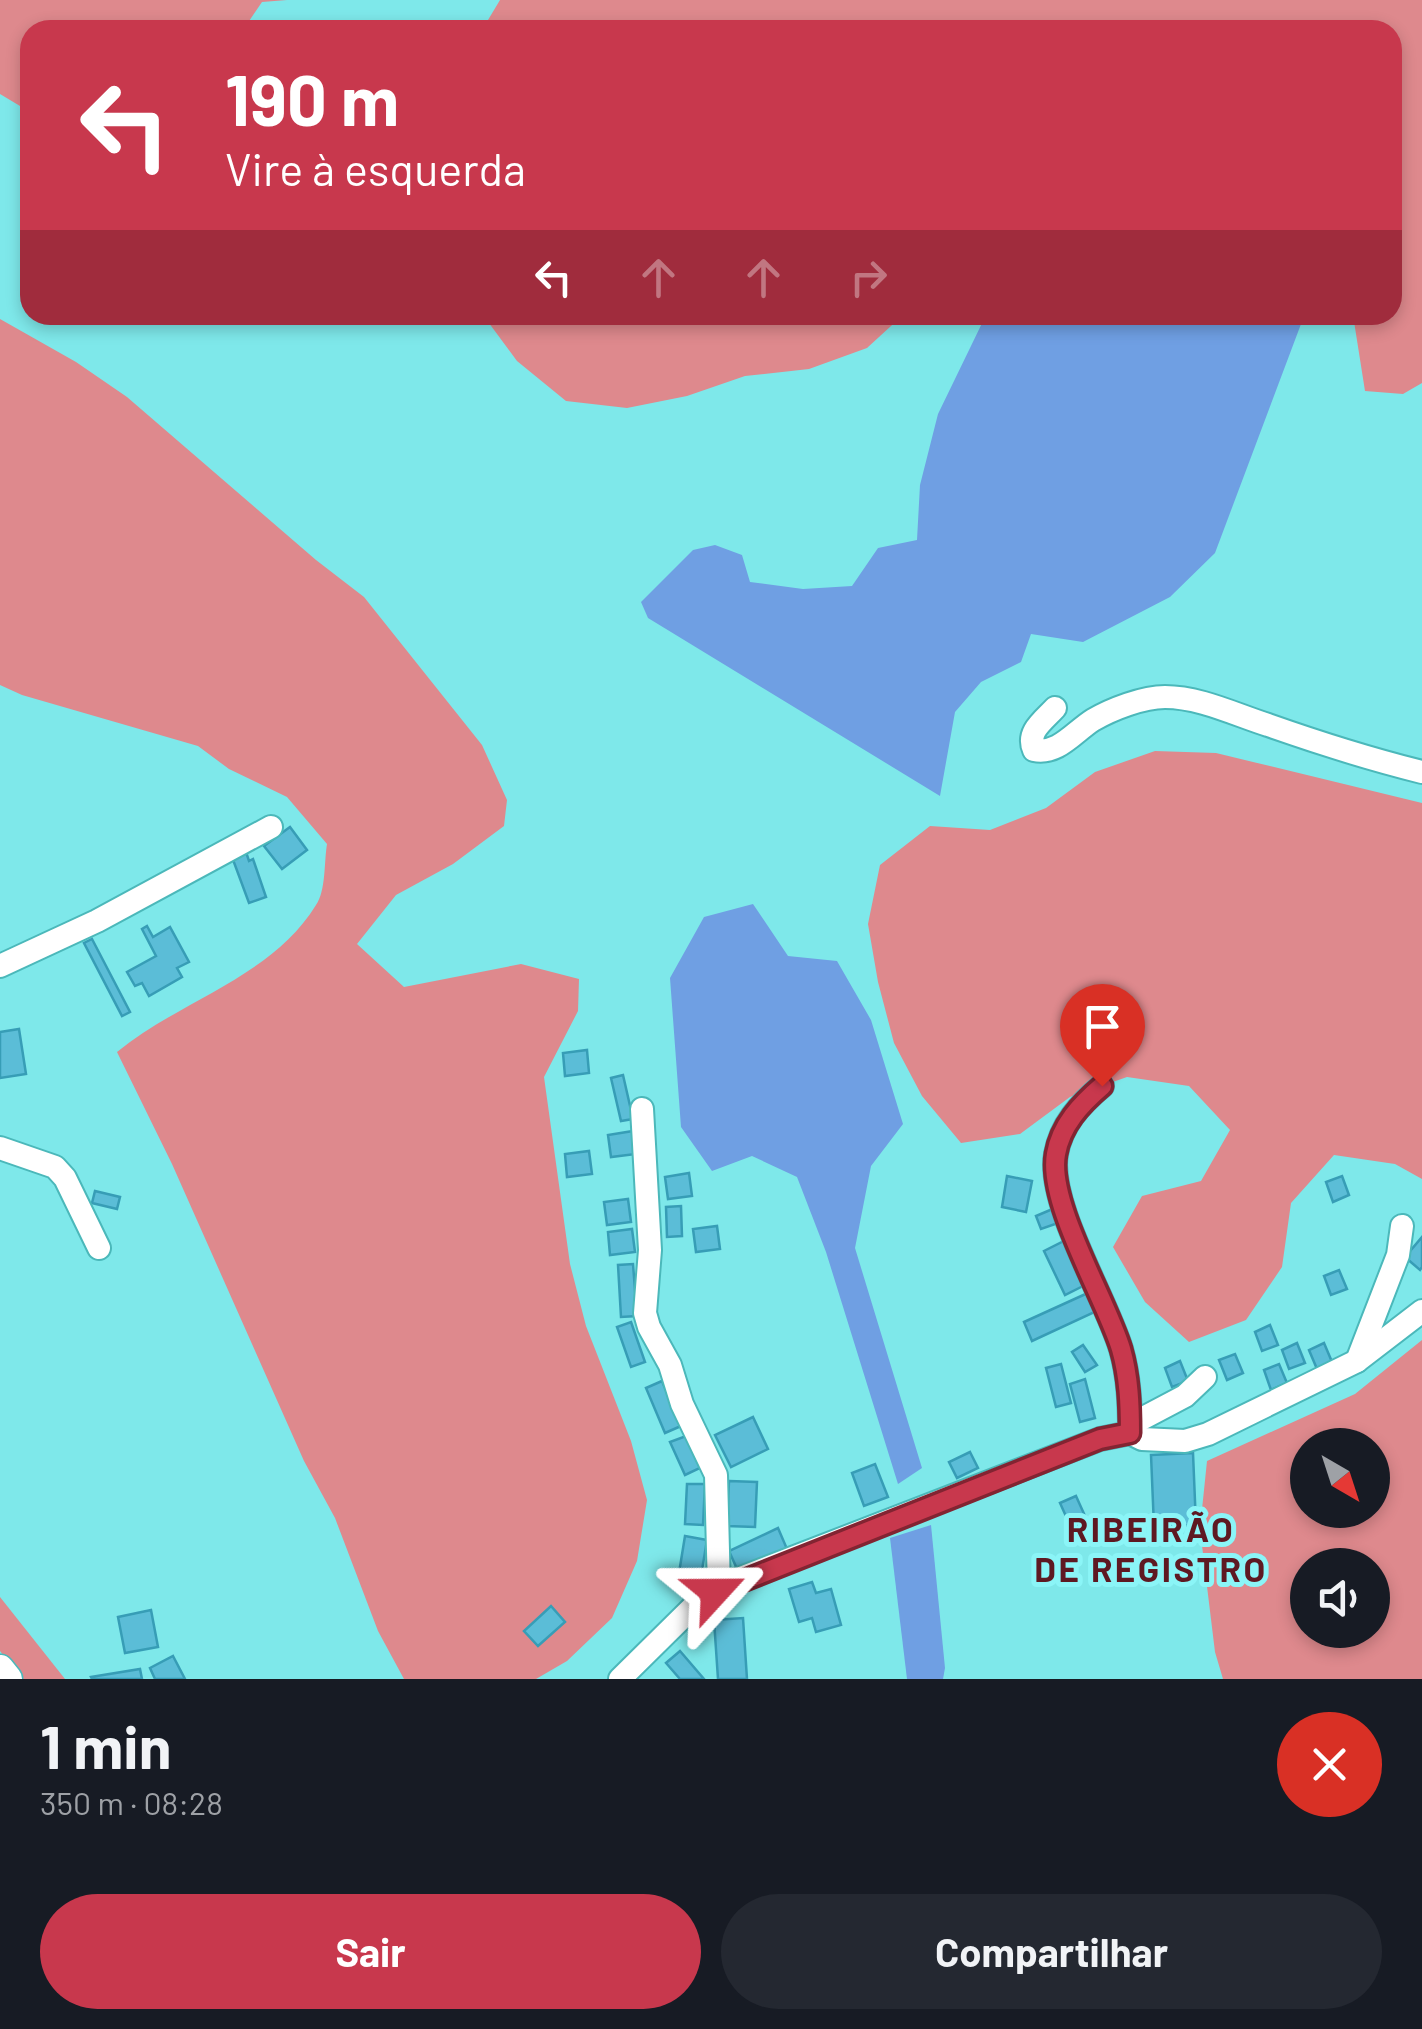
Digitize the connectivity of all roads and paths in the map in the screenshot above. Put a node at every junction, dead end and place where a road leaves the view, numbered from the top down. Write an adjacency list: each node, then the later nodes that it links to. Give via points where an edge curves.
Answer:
1 (1055, 708): 2 (street, via 1033,732 1034,750 1055,748 1095,719 1167,697)
2 (1422, 772)
3 (271, 827): 4 (street)
4 (0, 966)
5 (1102, 1086): 13 (street, via 1066,1126 1056,1178 1121,1351)
6 (642, 1108): 14 (street, via 650,1250 645,1313 716,1475)
7 (0, 1148): 9 (street, via 55,1167)
8 (1402, 1226): 11 (street, via 1398,1255)
9 (100, 1248)
10 (1422, 1311): 11 (street)
11 (1358, 1362): 13 (street, via 1185,1441 1142,1439)
12 (1205, 1377): 13 (street)
13 (1130, 1429): 14 (street)
14 (719, 1589): 17 (street)
15 (0, 1670): 16 (main road)
16 (8, 1679)
17 (620, 1679)

